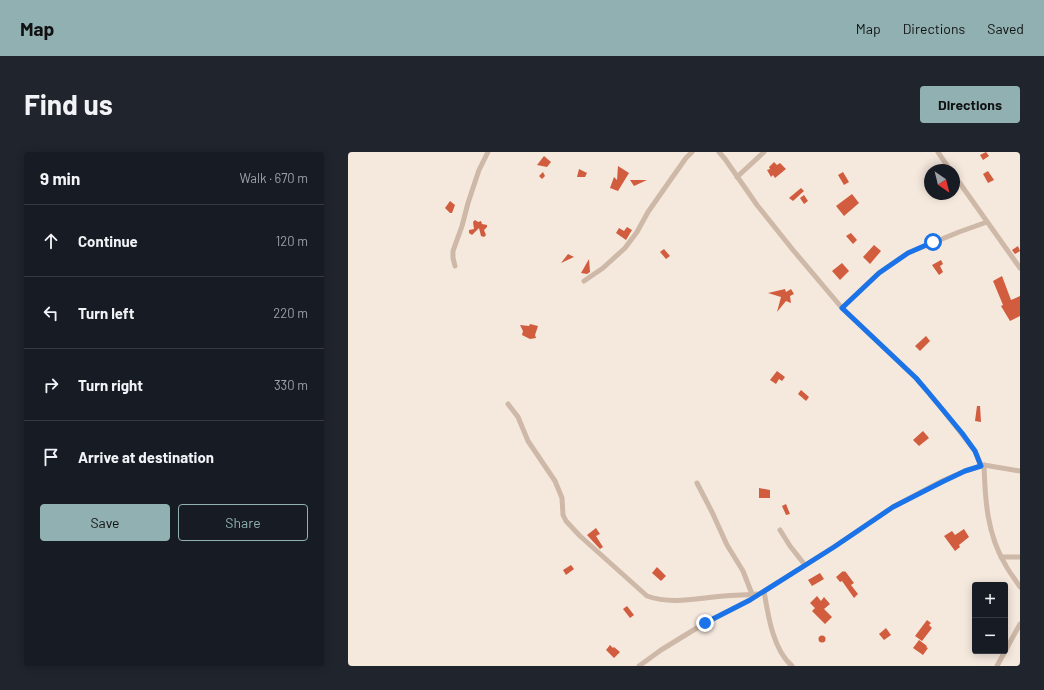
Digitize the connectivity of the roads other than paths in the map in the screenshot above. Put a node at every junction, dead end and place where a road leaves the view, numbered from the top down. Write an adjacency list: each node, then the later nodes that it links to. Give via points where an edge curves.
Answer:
1 (488, 152): 10 (street, via 479,170 453,250)
2 (692, 152): 12 (street, via 625,248)
3 (719, 152): 7 (street)
4 (764, 152): 7 (street)
5 (938, 152): 6 (street)
6 (946, 164)
7 (737, 177): 13 (street)
8 (960, 184): 9 (street)
9 (987, 222): 11 (street); 13 (street, via 908,253 879,273)
10 (455, 266)
11 (1020, 268)
12 (584, 281)
13 (842, 308): 15 (street, via 924,387 962,433)
14 (508, 404): 24 (street, via 518,417 528,441 555,481 562,498 566,521 647,596 658,600 690,600)
15 (982, 466): 16 (street); 19 (street, via 987,516); 21 (street, via 965,471 893,507)
16 (1020, 471)
17 (697, 483): 24 (street, via 727,545 743,571)
18 (780, 530): 21 (street)
19 (1001, 556): 20 (street); 22 (street)
20 (1020, 557)
21 (805, 565): 23 (street)
22 (1020, 587)
23 (761, 592): 24 (street); 26 (street, via 661,650); 27 (street, via 773,635 787,662)
24 (752, 594)
25 (1020, 624): 28 (street)
26 (639, 666)
27 (792, 666)
28 (997, 666)

